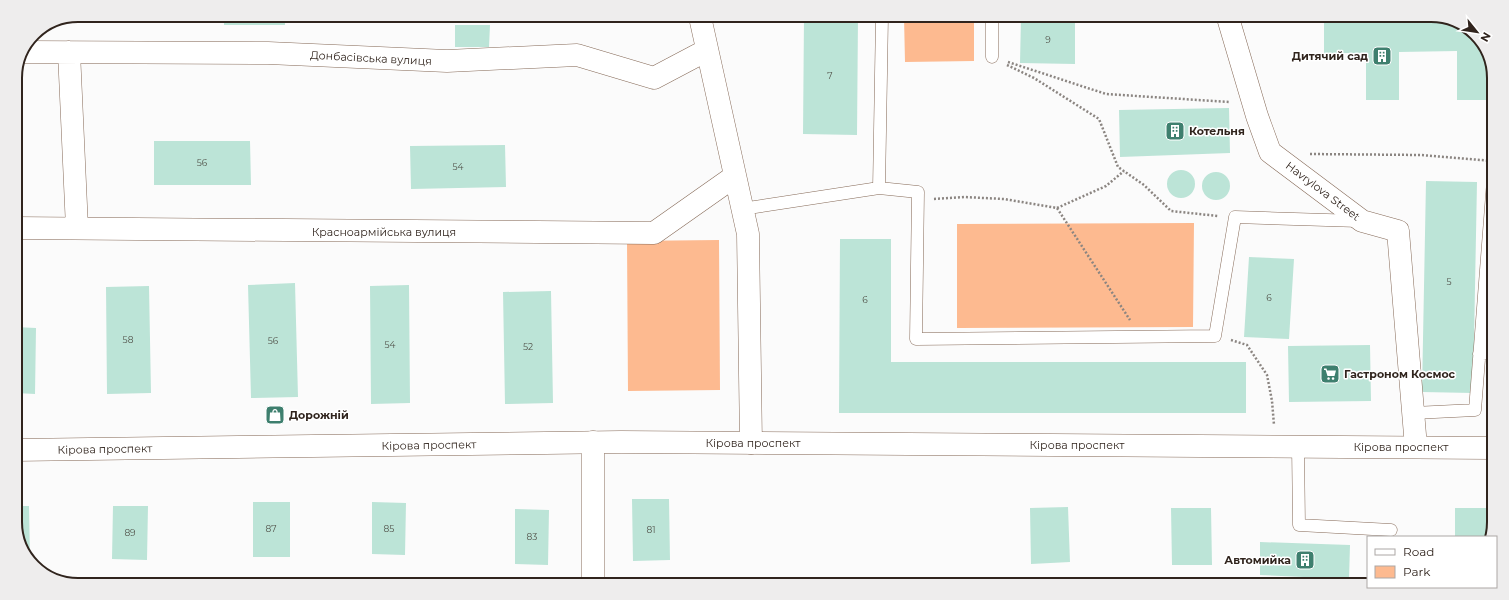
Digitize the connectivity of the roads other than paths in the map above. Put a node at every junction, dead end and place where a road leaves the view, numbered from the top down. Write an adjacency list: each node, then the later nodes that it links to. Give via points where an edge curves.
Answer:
1 (701, 22): 5 (street)
2 (882, 22): 10 (lane)
3 (992, 22): 8 (lane)
4 (1229, 22): 12 (street, Havrylova Street, via 1270,152)
5 (707, 50): 7 (street, Донбасівська вулиця, via 654,78 577,55 447,62 268,53); 9 (street)
6 (28, 52): 7 (street, Донбасівська вулиця)
7 (69, 52): 14 (street)
8 (992, 57)
9 (735, 176): 11 (street); 14 (street, Красноармійська вулиця, via 654,234)
10 (879, 188): 11 (lane); 12 (lane, via 918,192 916,339 1215,336 1235,217)
11 (742, 209): 20 (street, via 748,234)
12 (1362, 221): 18 (street, Havrylova Street, via 1398,231)
13 (22, 228): 14 (street, Красноармійська вулиця)
14 (77, 228)
15 (1487, 255): 17 (lane)
16 (1487, 353): 17 (lane)
17 (1479, 354): 18 (lane, via 1475,410)
18 (1414, 413): 22 (street, Havrylova Street)
19 (594, 442): 20 (street, Кірова проспект); 24 (street, Кірова проспект); 26 (street)
20 (752, 443): 21 (street, Кірова проспект)
21 (1298, 446): 22 (street, Кірова проспект); 25 (lane, via 1298,525)
22 (1416, 447): 23 (street, Кірова проспект)
23 (1487, 448)
24 (22, 450)
25 (1391, 530)
26 (593, 578)

